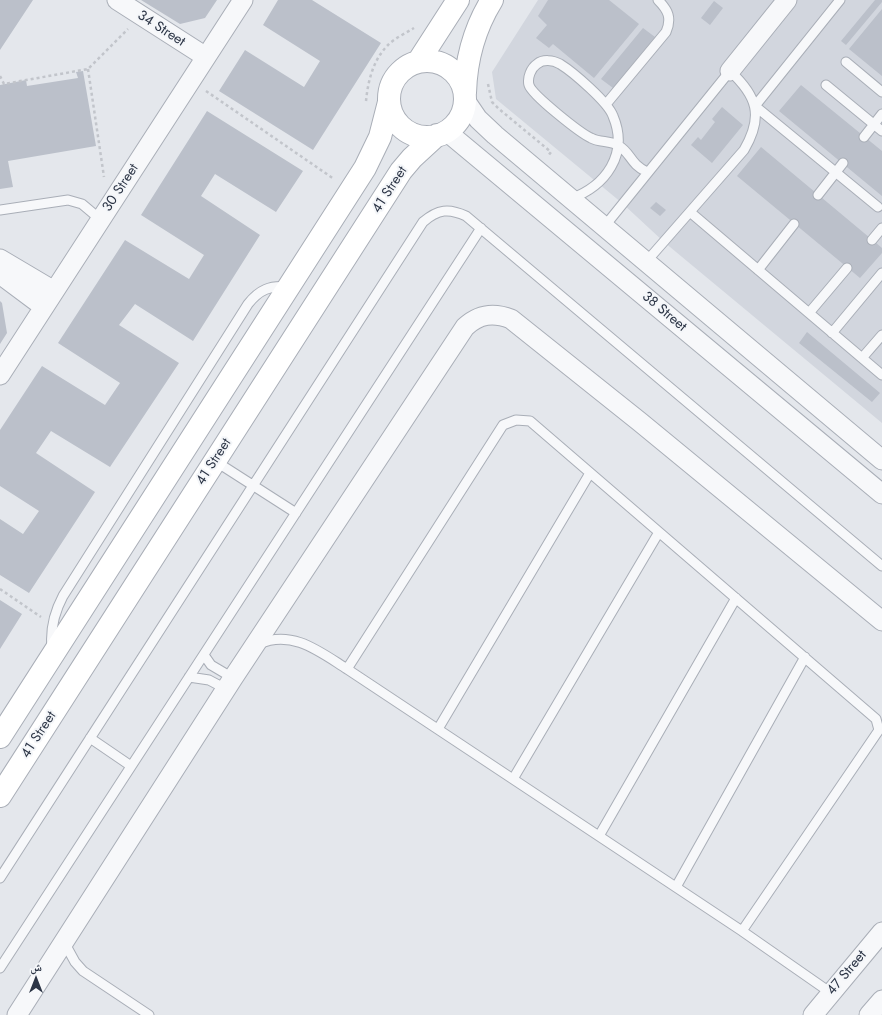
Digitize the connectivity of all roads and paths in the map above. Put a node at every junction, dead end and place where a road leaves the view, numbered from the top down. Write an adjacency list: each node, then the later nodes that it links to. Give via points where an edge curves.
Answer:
1 (117, 0): 8 (street, 34 Street)
2 (243, 0): 9 (street, 30 Street)
3 (458, 0): 10 (street)
4 (492, 0): 19 (street, via 470,48)
5 (658, 0): 21 (lane, via 669,15 670,24)
6 (786, 0): 13 (street)
7 (840, 0): 22 (lane)
8 (141, 16): 9 (street, 34 Street); 12 (path)
9 (206, 57): 16 (street, 30 Street)
10 (418, 62): 19 (street, via 439,63 448,68 462,84); 20 (street, via 408,66 393,81)
11 (846, 62): 18 (lane)
12 (88, 69): 14 (path, via 4,84); 39 (path)
13 (730, 71): 22 (lane, via 749,91); 31 (lane)
14 (0, 76)
15 (487, 79): 30 (path, via 492,102 518,127 551,152)
16 (190, 80): 33 (path, via 335,180); 39 (street, 30 Street)
17 (826, 85): 24 (lane)
18 (882, 92)
19 (465, 97): 26 (street, via 460,118); 30 (street, 38 Street, via 486,127)
20 (389, 102): 26 (street, via 397,122 405,129 420,135); 51 (street, via 374,153)
21 (607, 103): 28 (lane, via 614,116); 28 (lane, via 559,63 548,60 536,64 529,73 529,85 536,95 584,134 596,141)
22 (755, 106): 32 (lane); 38 (lane, via 756,121 752,136 744,150)
23 (882, 114): 24 (lane)
24 (874, 124): 25 (lane); 27 (lane)
25 (882, 131)
26 (442, 133): 60 (street, 41 Street, via 416,154 401,171); 63 (street, 38 Street)
27 (864, 137)
28 (618, 144): 31 (lane, via 634,164); 35 (lane, via 610,168 599,184)
29 (843, 164): 32 (lane)
30 (535, 169): 35 (street, 38 Street)
31 (647, 172): 41 (lane)
32 (835, 173): 34 (lane); 36 (lane)
33 (331, 185)
34 (818, 195)
35 (570, 199): 41 (street, 38 Street)
36 (878, 208)
37 (0, 210): 39 (lane, via 68,200)
38 (690, 212): 46 (lane); 48 (lane)
39 (105, 214): 52 (street, 30 Street)
40 (794, 224): 48 (lane)
41 (604, 227): 46 (street, 38 Street)
42 (481, 228): 62 (lane, via 456,211 444,210 432,214 423,222); 64 (lane); 66 (lane)
43 (882, 228): 44 (lane)
44 (872, 240)
45 (0, 259): 52 (street)
46 (646, 262): 59 (street, 38 Street)
47 (848, 268): 53 (lane)
48 (758, 270): 53 (lane)
49 (882, 273): 54 (lane)
50 (0, 274): 52 (street)
51 (290, 287): 70 (lane, via 266,288 255,294 63,596); 72 (street)
52 (49, 299): 57 (street, 30 Street)
53 (809, 313): 54 (lane)
54 (832, 333): 56 (lane)
55 (882, 335): 56 (lane)
56 (862, 358): 58 (lane)
57 (0, 375)
58 (882, 375)
59 (882, 460)
60 (215, 462): 62 (lane); 83 (street, 41 Street)
61 (590, 473): 65 (lane); 75 (lane, via 530,421 516,420 503,425); 78 (lane)
62 (253, 486): 64 (lane); 80 (lane)
63 (882, 494)
64 (296, 513): 73 (lane)
65 (660, 532): 68 (lane); 82 (lane)
66 (882, 566)
67 (0, 589): 70 (path)
68 (736, 598): 74 (lane); 84 (lane)
69 (882, 621): 71 (street, via 511,319 492,314 482,315 465,327)
70 (52, 624): 72 (lane)
71 (254, 646): 75 (lane, via 284,638 299,641); 77 (street)
72 (52, 655): 79 (street)
73 (204, 655): 76 (lane); 77 (lane)
74 (805, 657): 86 (lane); 87 (lane, via 876,719 879,730)
75 (347, 669): 78 (lane)
76 (189, 677): 77 (lane); 81 (lane)
77 (230, 684): 89 (street)
78 (438, 729): 82 (lane)
79 (0, 737)
80 (90, 738): 81 (lane); 85 (lane)
81 (131, 766): 90 (lane)
82 (513, 779): 84 (lane)
83 (0, 796)
84 (599, 836): 86 (lane)
85 (0, 878)
86 (676, 888): 87 (lane)
87 (742, 931): 91 (lane)
88 (882, 932): 91 (street, 47 Street)
89 (64, 942): 93 (street); 94 (lane, via 75,962 83,970)
90 (0, 968)
91 (831, 993): 95 (street, 47 Street)
92 (882, 1000): 96 (street)
93 (17, 1015)
94 (149, 1015)
95 (813, 1015)
96 (869, 1015)

